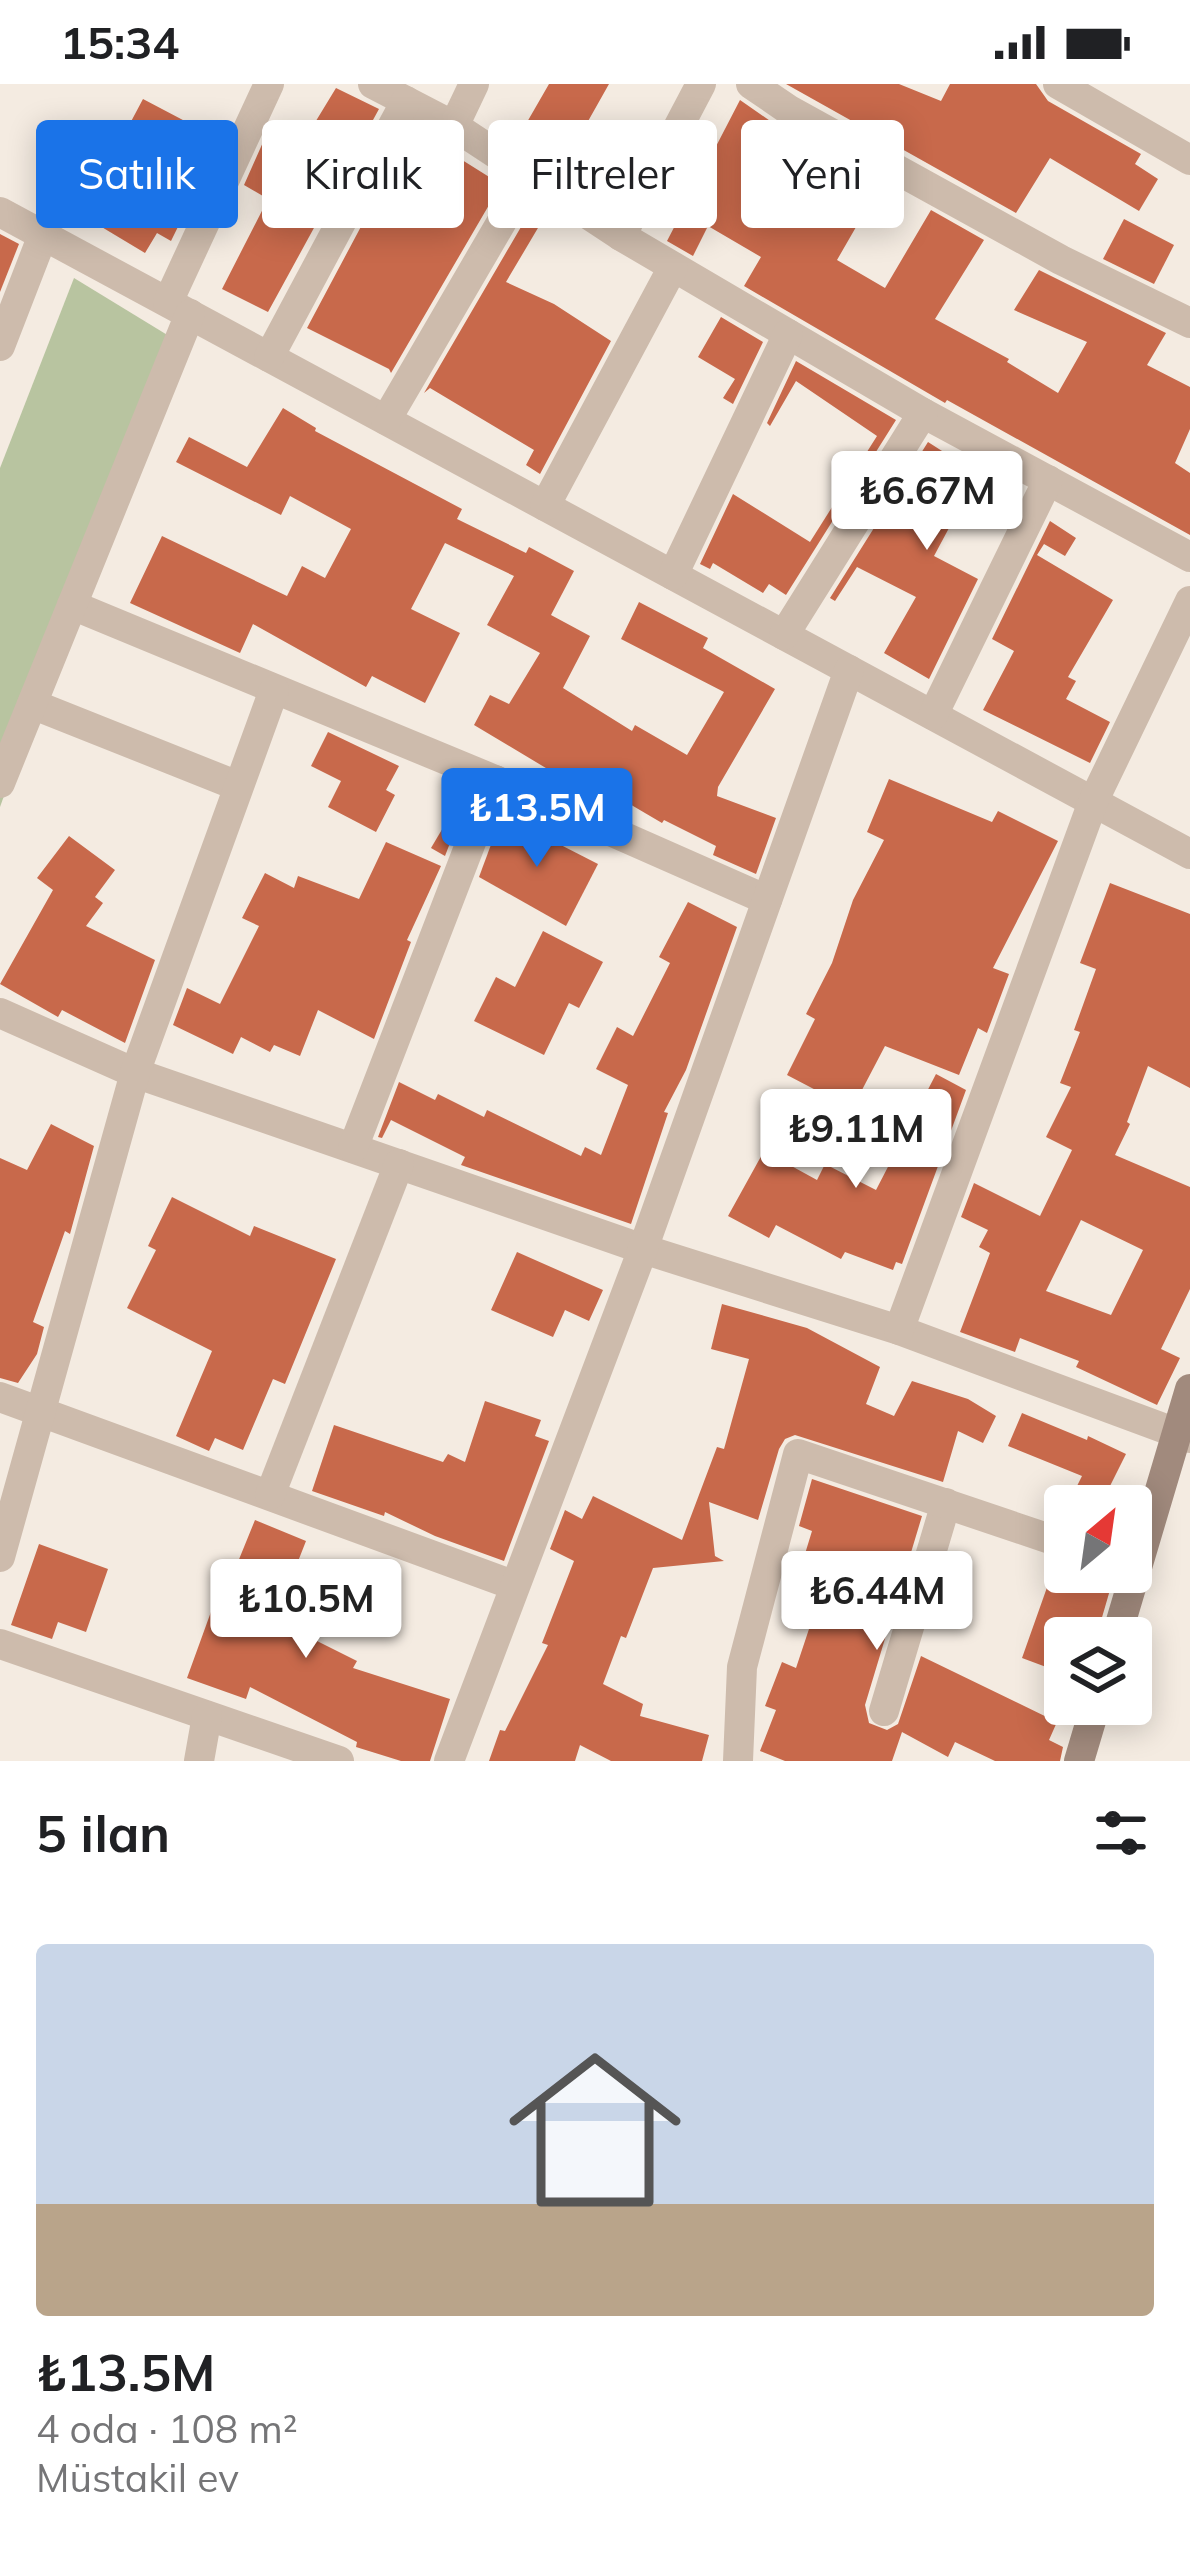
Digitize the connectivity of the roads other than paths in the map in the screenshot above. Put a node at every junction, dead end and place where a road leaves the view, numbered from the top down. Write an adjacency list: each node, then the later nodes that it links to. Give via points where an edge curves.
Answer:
1 (269, 84): 17 (street)
2 (373, 84): 7 (street)
3 (473, 84): 9 (street)
4 (701, 84): 15 (street)
5 (751, 84): 18 (street, via 1061,260)
6 (1058, 84): 10 (street)
7 (406, 100): 8 (street); 21 (street)
8 (443, 120)
9 (457, 120)
10 (1190, 160)
11 (0, 212): 14 (street)
12 (498, 228): 23 (street)
13 (609, 228): 15 (street)
14 (43, 235): 17 (street); 20 (street)
15 (621, 236): 16 (street)
16 (673, 267): 19 (street); 25 (street)
17 (179, 308): 21 (street); 29 (street)
18 (1190, 323)
19 (788, 334): 22 (street); 27 (street)
20 (0, 346)
21 (268, 357): 23 (street)
22 (923, 413): 24 (street); 30 (street)
23 (386, 420): 25 (street)
24 (1048, 480): 26 (street); 34 (street)
25 (545, 506): 27 (street)
26 (1190, 557)
27 (673, 575): 30 (street)
28 (1190, 601): 38 (street)
29 (72, 605): 32 (street); 33 (street)
30 (784, 635): 31 (street)
31 (849, 670): 34 (street); 40 (street)
32 (274, 690): 35 (street); 37 (street)
33 (32, 704): 36 (street); 37 (street)
34 (933, 716): 38 (street)
35 (495, 780): 40 (street); 43 (street)
36 (0, 783)
37 (238, 786): 42 (street)
38 (1093, 802): 39 (street); 46 (street)
39 (1190, 854)
40 (767, 900): 45 (street)
41 (0, 1013): 42 (street)
42 (135, 1073): 43 (street); 49 (street)
43 (353, 1148): 44 (street)
44 (398, 1164): 45 (street); 51 (street)
45 (643, 1249): 46 (street); 56 (street)
46 (899, 1330): 50 (street)
47 (1190, 1389): 50 (main road)
48 (0, 1397): 49 (street)
49 (42, 1410): 51 (street); 55 (street)
50 (1184, 1435): 53 (main road)
51 (270, 1495): 56 (street)
52 (946, 1502): 54 (street); 58 (street); 64 (street, via 798,1454 742,1666)
53 (1152, 1520)
54 (1044, 1537)
55 (0, 1557)
56 (513, 1585): 63 (street)
57 (0, 1644): 59 (street)
58 (884, 1711)
59 (207, 1716): 61 (street); 62 (street)
60 (1090, 1725): 65 (main road)
61 (199, 1761)
62 (338, 1761)
63 (449, 1761)
64 (738, 1761)
65 (1079, 1761)

